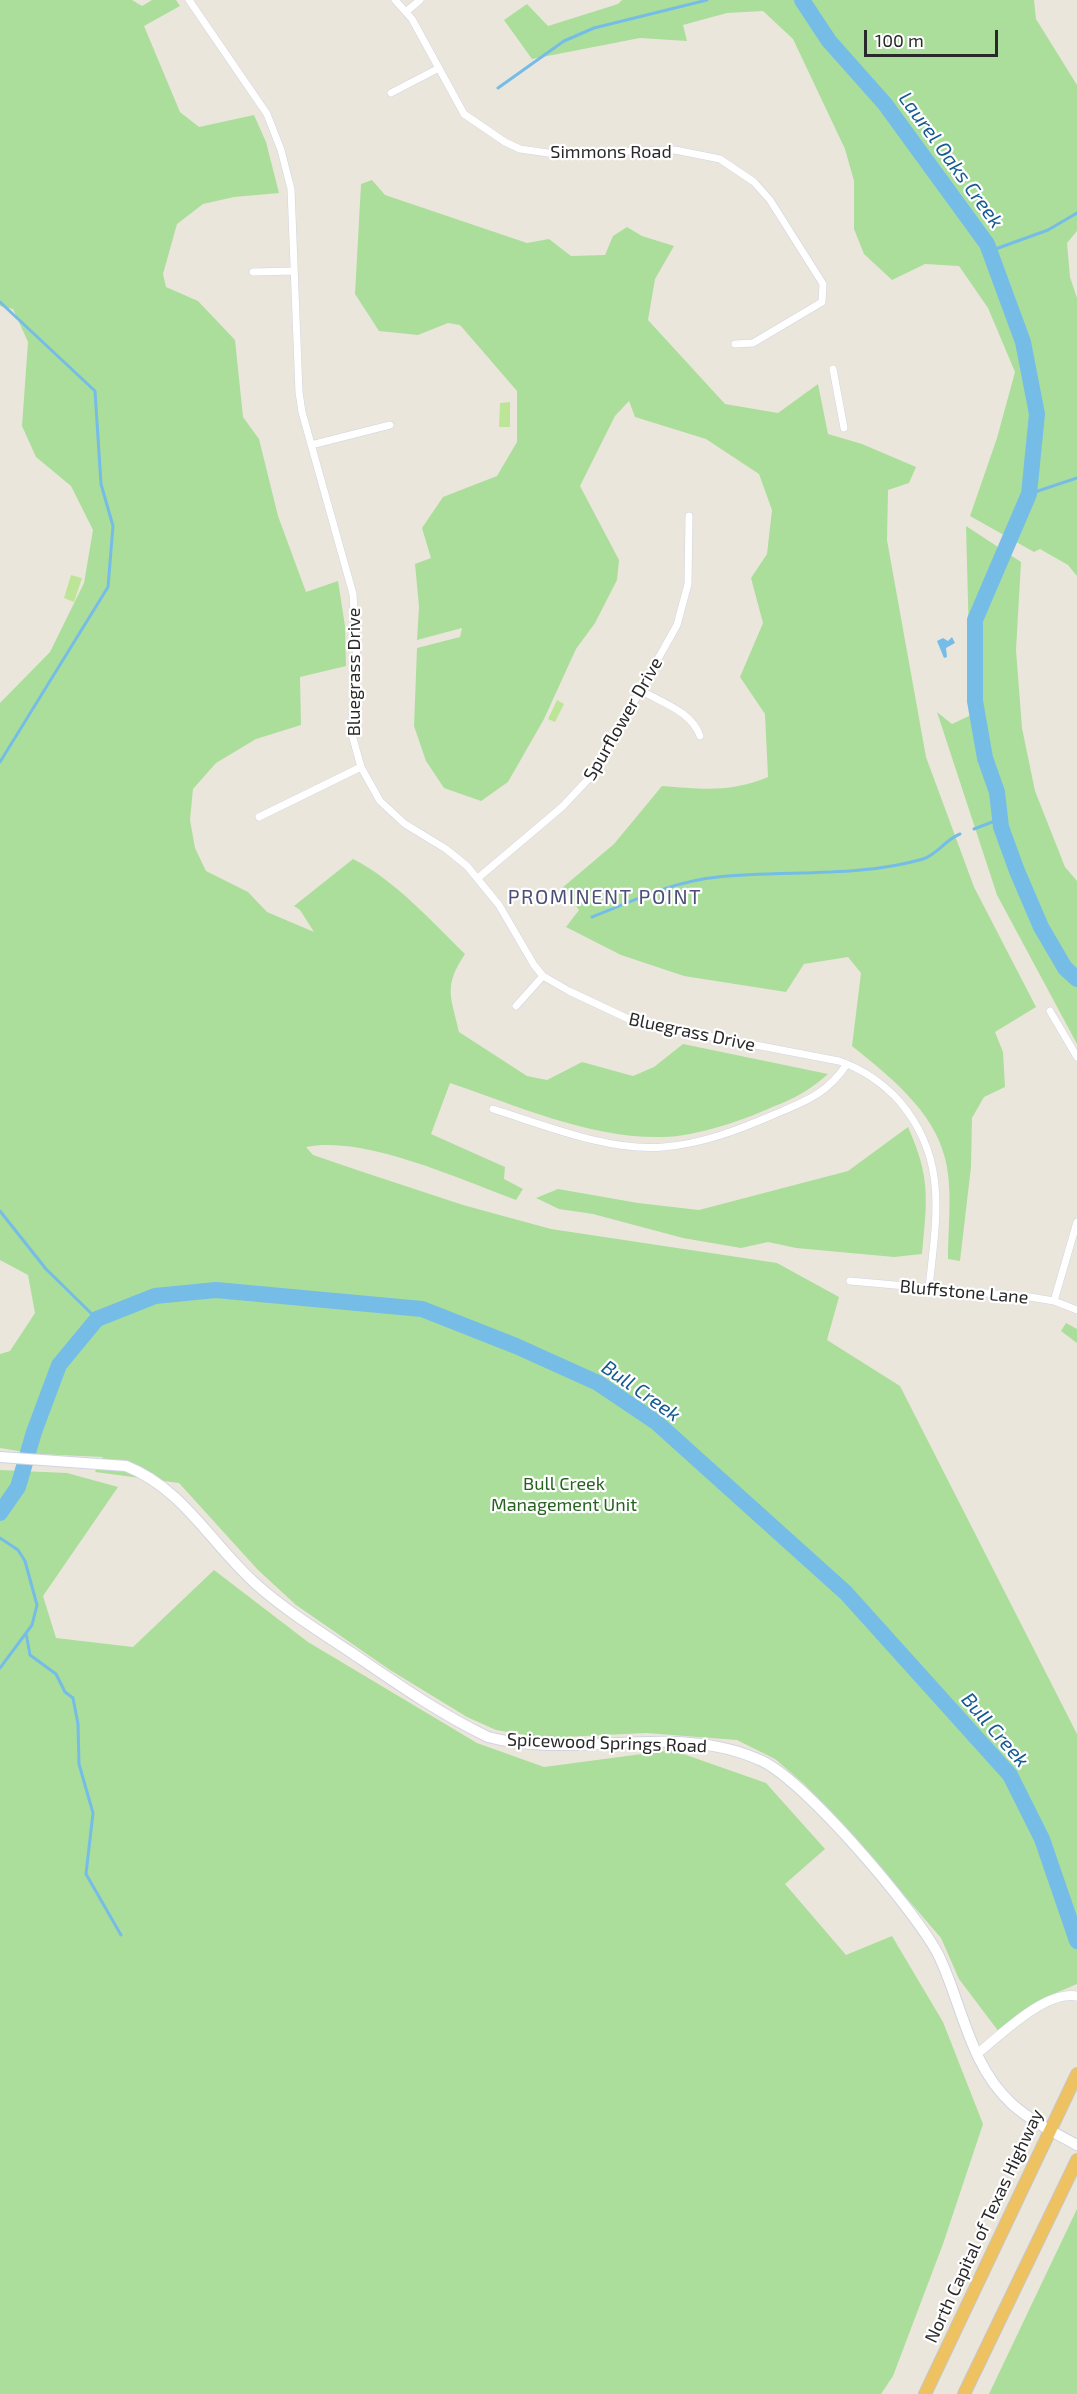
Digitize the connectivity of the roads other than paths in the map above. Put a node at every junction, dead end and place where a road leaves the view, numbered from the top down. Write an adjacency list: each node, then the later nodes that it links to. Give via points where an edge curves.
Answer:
1 (189, 0): 7 (street, Bluegrass Drive, via 257,98 274,131 291,189)
2 (395, 0): 4 (street, Simmons Road)
3 (420, 0): 4 (street)
4 (406, 11): 5 (street, Simmons Road)
5 (439, 68): 6 (street); 9 (street, Simmons Road, via 464,114 519,149 548,153 675,150 713,157 738,170 770,200 823,284 822,302 753,343)
6 (391, 93)
7 (293, 271): 8 (street); 13 (street, Bluegrass Drive, via 299,392)
8 (253, 272)
9 (735, 344)
10 (833, 369): 12 (street)
11 (390, 424): 13 (street)
12 (844, 428)
13 (311, 445): 17 (street, Bluegrass Drive, via 353,594 357,662 351,730)
14 (689, 516): 15 (street, Spurflower Drive, via 684,603 677,625)
15 (642, 691): 16 (street, via 688,717 696,724); 19 (street, Spurflower Drive, via 580,791)
16 (700, 736)
17 (361, 767): 18 (street); 19 (street, Bluegrass Drive, via 391,814 446,849)
18 (259, 817)
19 (478, 878): 20 (street, Bluegrass Drive)
20 (543, 976): 21 (street); 24 (street, Bluegrass Drive, via 635,1022)
21 (516, 1006)
22 (1050, 1011): 23 (street)
23 (1077, 1057)
24 (847, 1064): 25 (street, via 819,1095 735,1131 662,1148 582,1136); 28 (street, Bluegrass Drive, via 880,1083 895,1097 926,1141 937,1200)
25 (493, 1109)
26 (1077, 1222): 29 (street)
27 (850, 1281): 28 (street, Bluffstone Lane)
28 (929, 1288): 29 (street, Bluffstone Lane)
29 (1054, 1301): 30 (street, Bluffstone Lane)
30 (1077, 1310)
31 (0, 1457): 33 (main road, Spicewood Springs Road, via 126,1466 161,1484 178,1497 254,1582 280,1605 488,1737 524,1744 690,1743 740,1752 764,1762 830,1820 927,1936)
32 (1077, 1995): 33 (street, via 1046,2002)
33 (977, 2054): 35 (main road, Spicewood Springs Road, via 1010,2102)
34 (1077, 2074): 35 (highway, North Capital of Texas Highway)
35 (1049, 2130): 36 (main road, Spicewood Springs Road); 38 (highway, North Capital of Texas Highway)
36 (1077, 2145)
37 (1077, 2160): 39 (highway)
38 (925, 2394)
39 (964, 2394)

